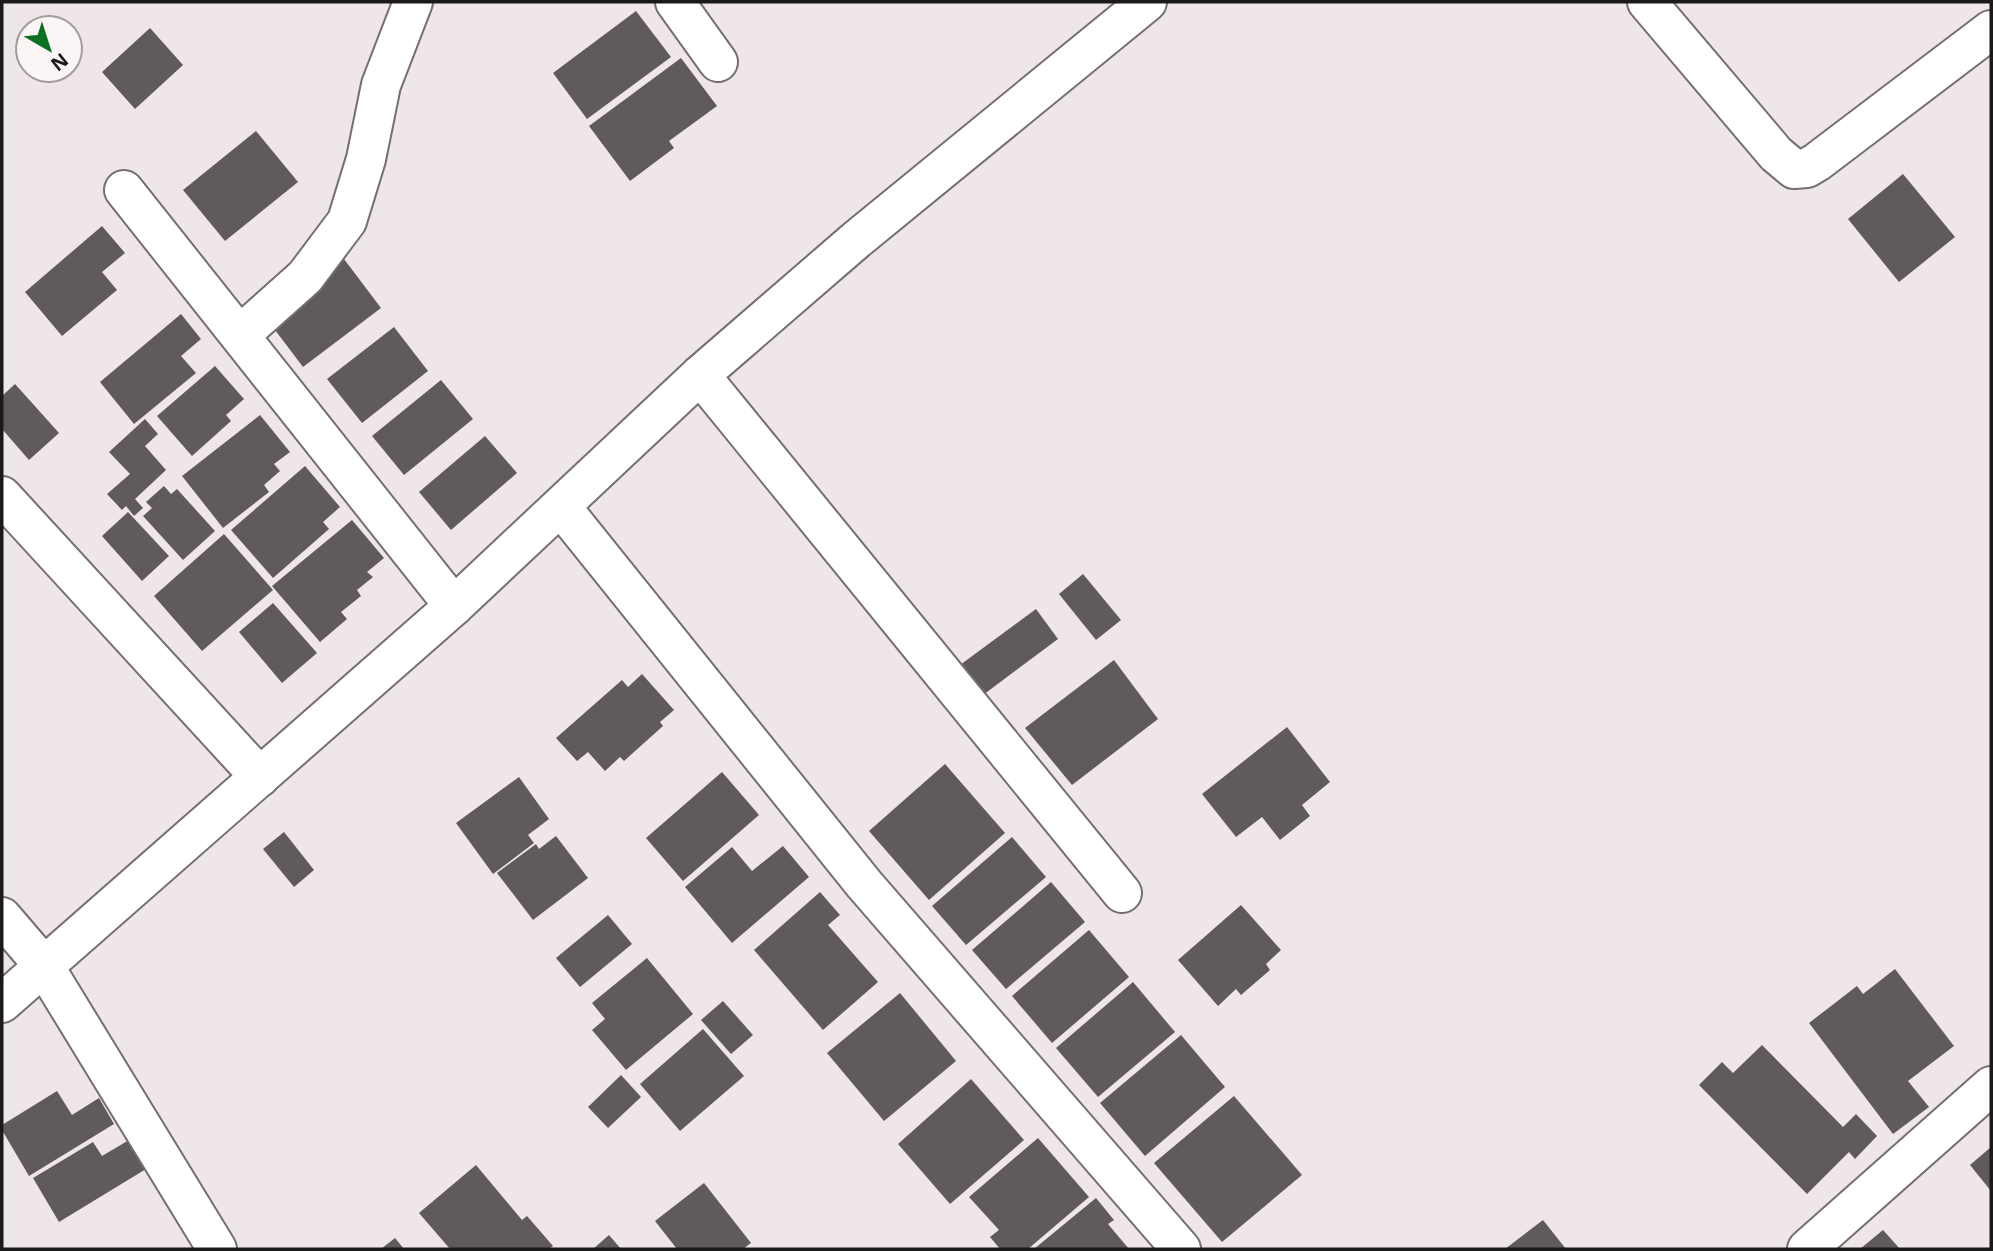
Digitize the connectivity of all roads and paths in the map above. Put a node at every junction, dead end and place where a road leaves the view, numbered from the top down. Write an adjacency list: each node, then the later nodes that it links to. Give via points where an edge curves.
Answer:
1 (413, 2): 8 (street, via 381,85 347,222 305,277)
2 (675, 2): 6 (street)
3 (1147, 2): 9 (street, via 856,240)
4 (1647, 2): 5 (street, via 1776,154 1794,169 1817,162)
5 (1991, 30)
6 (718, 62)
7 (124, 190): 8 (street)
8 (240, 335): 12 (street)
9 (700, 375): 11 (street); 14 (street)
10 (2, 496): 13 (street)
11 (562, 508): 12 (street); 20 (street, via 864,884)
12 (454, 606): 13 (street)
13 (260, 777): 16 (street)
14 (1122, 893)
15 (2, 918): 16 (street)
16 (44, 966): 17 (street); 19 (street)
17 (2, 1003)
18 (1991, 1086): 21 (street)
19 (217, 1249)
20 (1181, 1249)
21 (1807, 1249)

